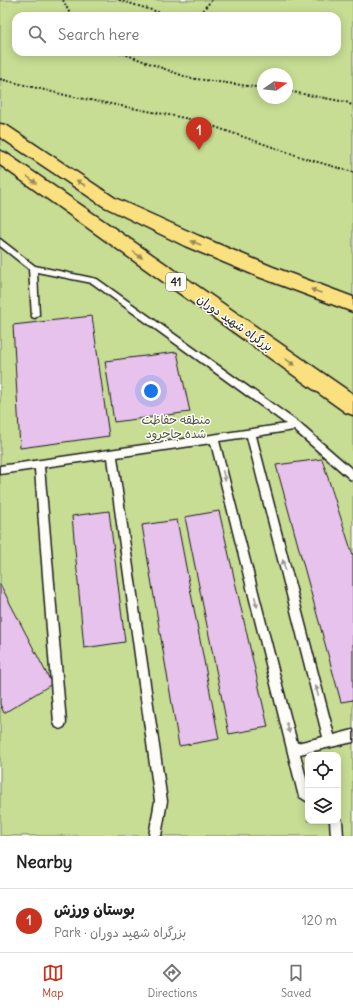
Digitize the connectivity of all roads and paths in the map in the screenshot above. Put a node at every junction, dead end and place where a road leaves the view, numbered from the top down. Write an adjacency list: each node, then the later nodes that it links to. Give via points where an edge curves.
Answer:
1 (63, 0): 4 (path)
2 (120, 0): 5 (path)
3 (212, 0): 6 (path)
4 (69, 12)
5 (158, 12)
6 (201, 12)
7 (130, 56): 9 (path, via 189,78)
8 (0, 78): 14 (path, via 69,96 195,120)
9 (257, 87)
10 (293, 92): 11 (path, via 346,102)
11 (353, 106)
12 (0, 129): 17 (highway, one-way to 12, via 192,242 109,202)
13 (0, 157): 19 (highway, بزرگراه شهید دوران / 41, one-way to 19)
14 (353, 172)
15 (0, 242): 16 (lane)
16 (33, 268): 18 (lane); 20 (lane, via 94,281)
17 (353, 305)
18 (35, 315)
19 (353, 406)
20 (296, 426): 21 (lane); 26 (lane)
21 (251, 433): 22 (lane); 29 (lane, one-way to 21)
22 (214, 438): 23 (lane); 30 (lane, one-way to 30)
23 (112, 454): 24 (lane); 33 (lane, via 161,801)
24 (39, 464): 25 (lane); 27 (lane)
25 (0, 470)
26 (353, 476)
27 (60, 723)
28 (353, 736): 29 (lane)
29 (330, 742): 30 (lane)
30 (294, 750): 31 (lane)
31 (305, 794)
32 (336, 824): 34 (lane)
33 (155, 836)
34 (337, 836)

